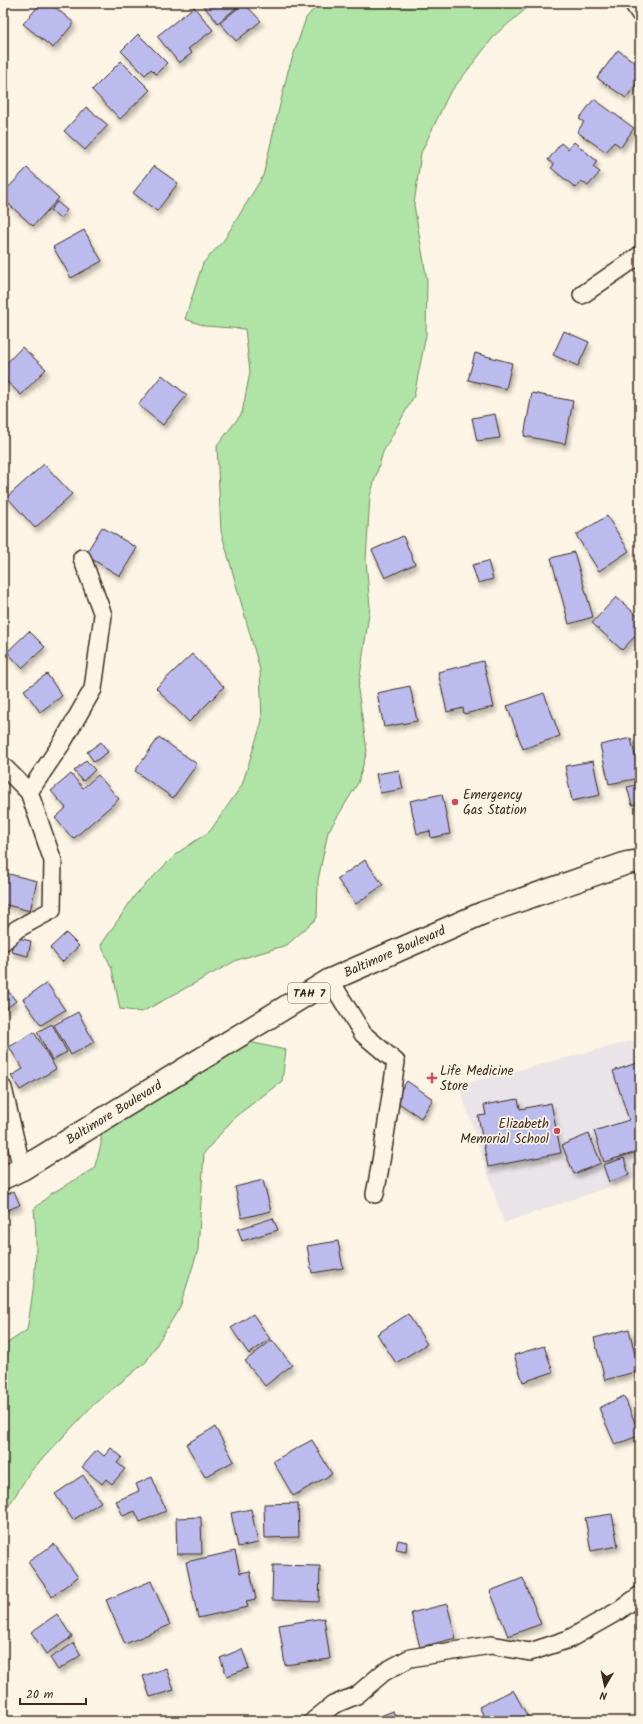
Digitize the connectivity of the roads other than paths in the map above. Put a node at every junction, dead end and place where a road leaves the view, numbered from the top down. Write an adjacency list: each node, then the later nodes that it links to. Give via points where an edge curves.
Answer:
1 (633, 3): 2 (street)
2 (640, 14)
3 (640, 256): 4 (street)
4 (582, 295)
5 (82, 558): 7 (street, via 103,616 93,689 62,743)
6 (3, 766): 7 (street)
7 (28, 792): 9 (street, via 53,861 52,910 17,929)
8 (640, 861): 10 (highway, Baltimore Boulevard / TAH 7, via 627,863 483,913)
9 (3, 942)
10 (330, 980): 12 (highway, Baltimore Boulevard / TAH 7); 13 (street, via 363,1034 396,1062 384,1151)
11 (3, 1088): 12 (street)
12 (12, 1174)
13 (375, 1194)
14 (640, 1595): 15 (street, via 620,1610 569,1639 530,1652 492,1645 410,1658 384,1672 357,1695 333,1705)
15 (313, 1721)

